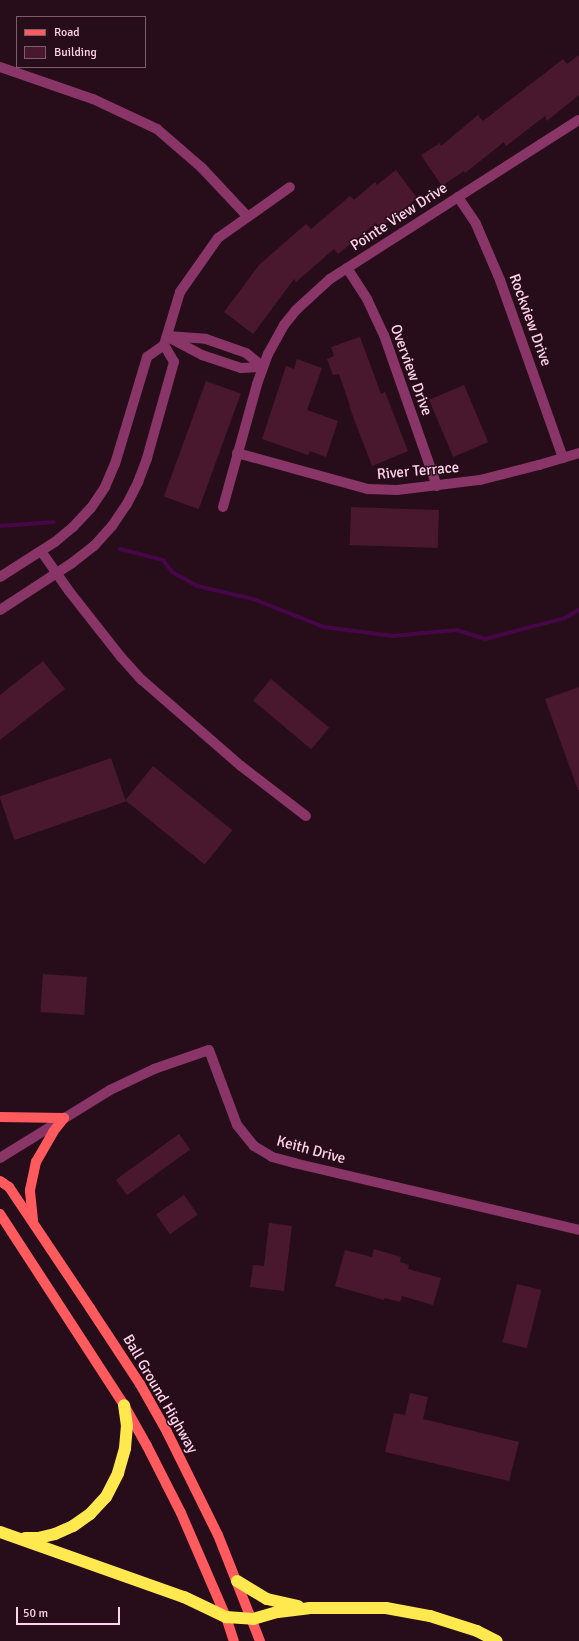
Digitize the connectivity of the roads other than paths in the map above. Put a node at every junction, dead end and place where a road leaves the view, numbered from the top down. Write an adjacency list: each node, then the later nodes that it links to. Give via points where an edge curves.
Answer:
1 (0, 67): 5 (street, via 93,98 157,129 202,168)
2 (579, 120): 4 (street, Pointe View Drive)
3 (290, 188): 5 (street)
4 (458, 197): 6 (street, Pointe View Drive); 11 (street, Rockview Drive, via 476,224 500,280)
5 (248, 217): 7 (street, via 218,238 180,292)
6 (347, 268): 8 (street, Pointe View Drive, via 320,286 296,310 284,325); 12 (street, Overview Drive, via 367,299 384,335)
7 (165, 341): 8 (street, via 241,368); 8 (street, via 206,339 246,353); 14 (street, via 147,357 115,464 105,487 91,508 73,527); 15 (street, via 174,362 138,482 112,526 94,546)
8 (263, 367): 9 (street, Pointe View Drive)
9 (237, 453): 12 (street, River Terrace, via 368,489 397,490); 13 (street, Pointe View Drive)
10 (579, 453): 11 (street, River Terrace)
11 (563, 458): 12 (street, River Terrace, via 502,475)
12 (437, 486)
13 (222, 507)
14 (41, 551): 15 (street); 16 (street)
15 (56, 573): 17 (street); 18 (street, via 121,657 150,687 241,766)
16 (0, 577)
17 (0, 610)
18 (306, 816)
19 (0, 1117): 20 (main road)
20 (64, 1118): 21 (street, Keith Drive); 24 (main road, via 44,1146 32,1176 30,1204); 25 (street, Keith Drive, via 110,1090 154,1069 209,1050 237,1125 254,1146 272,1157)
21 (0, 1158)
22 (0, 1182): 24 (main road, Ball Ground Highway, via 9,1187)
23 (0, 1214): 26 (main road)
24 (35, 1226): 29 (main road, Ball Ground Highway, via 152,1404 200,1496)
25 (579, 1230)
26 (124, 1405): 28 (highway, via 127,1426 125,1448 118,1473 106,1497 90,1514 67,1529 38,1538); 31 (main road, via 162,1473)
27 (0, 1532): 28 (highway)
28 (14, 1537): 31 (highway, via 184,1597)
29 (237, 1581): 30 (highway, via 267,1599); 32 (main road, Ball Ground Highway)
30 (309, 1608): 32 (highway, via 278,1612); 35 (highway, via 386,1608 407,1611 477,1631)
31 (226, 1617): 32 (highway); 33 (main road)
32 (253, 1619): 34 (main road, Ball Ground Highway)
33 (234, 1641)
34 (260, 1641)
35 (497, 1641)

